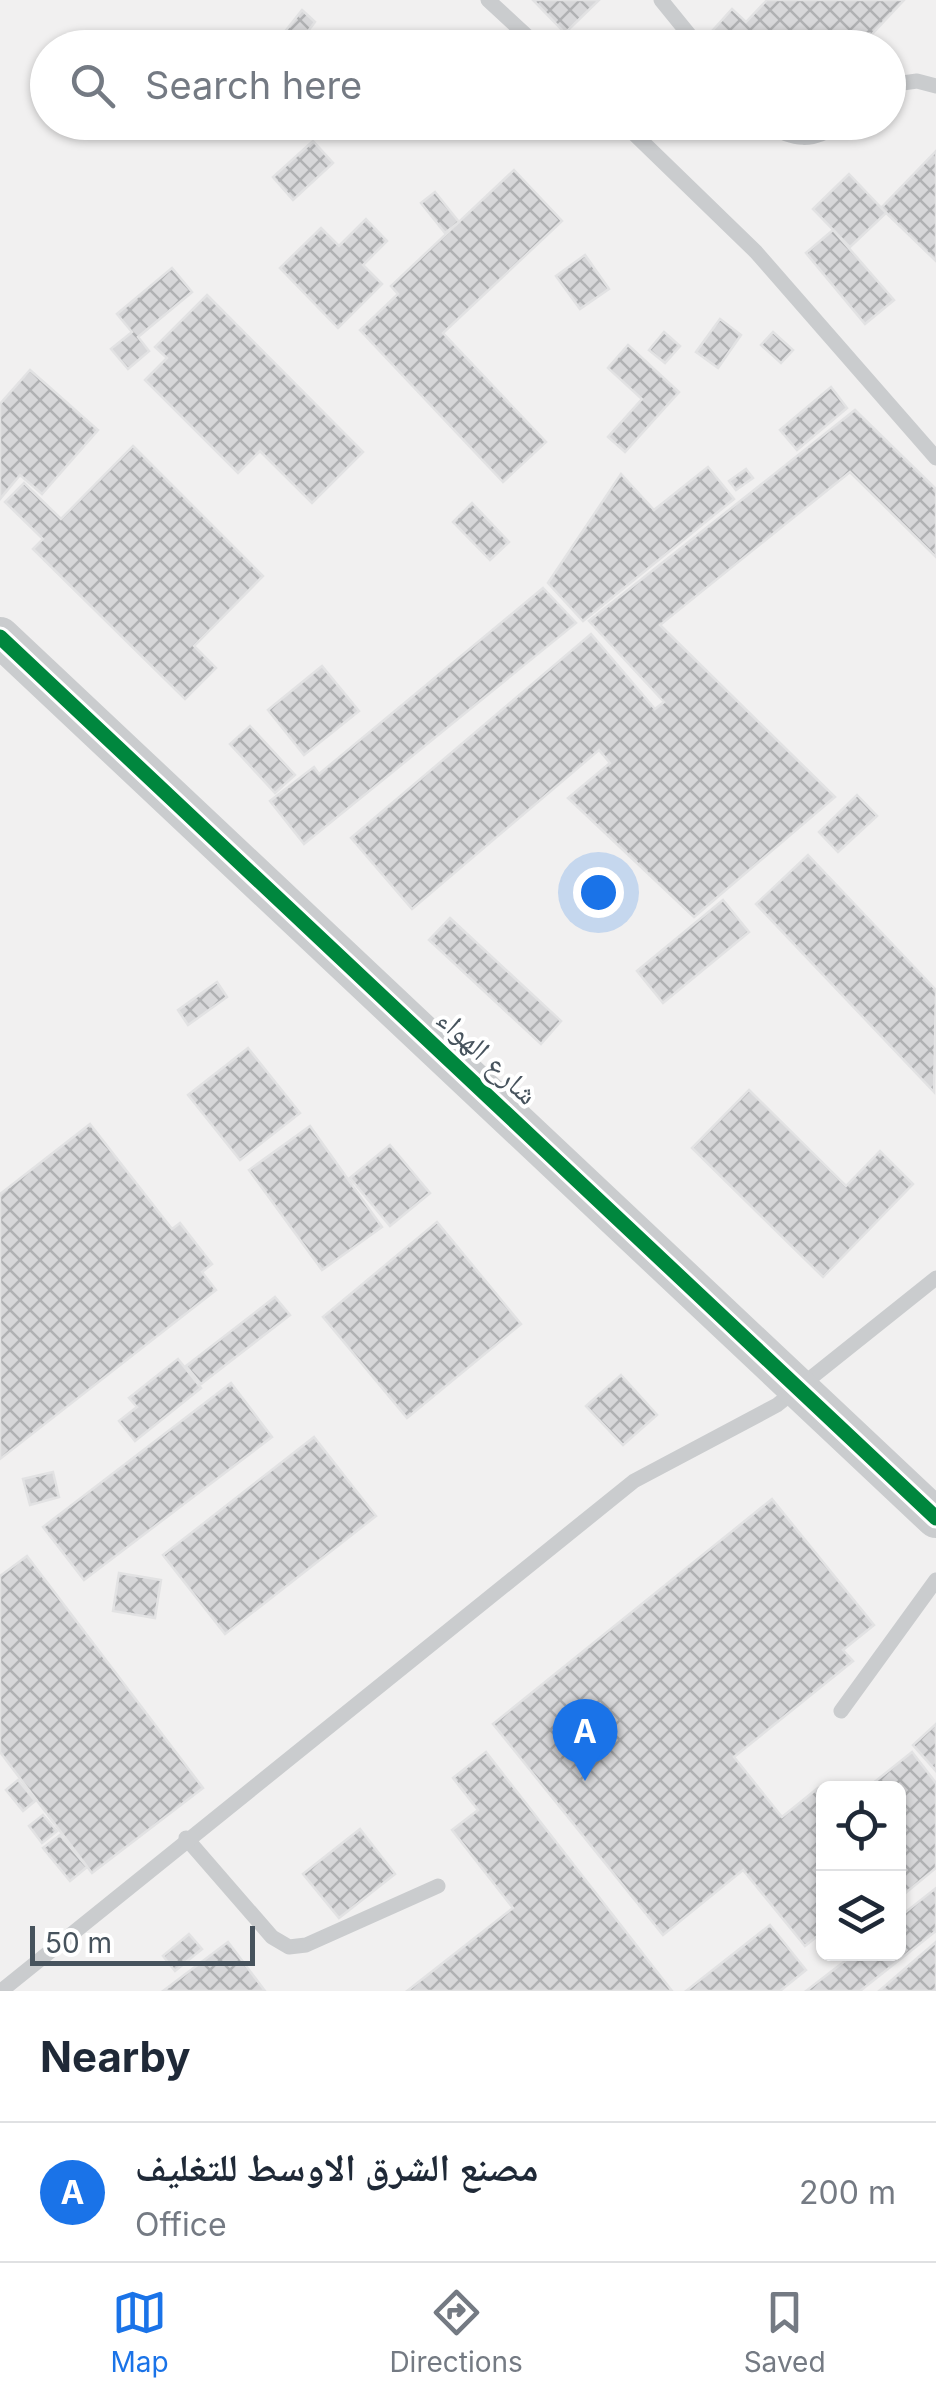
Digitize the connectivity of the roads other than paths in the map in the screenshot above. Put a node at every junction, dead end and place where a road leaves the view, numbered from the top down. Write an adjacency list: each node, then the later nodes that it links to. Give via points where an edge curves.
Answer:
1 (488, 0): 3 (lane)
2 (661, 0): 4 (lane)
3 (520, 30)
4 (685, 30)
5 (906, 83): 6 (lane)
6 (936, 86)
7 (641, 140): 8 (lane, via 756,252)
8 (936, 458)
9 (0, 637): 11 (street, شارع الهواء)
10 (936, 1278): 11 (lane)
11 (800, 1387): 12 (street, شارع الهواء); 15 (lane, via 634,1480)
12 (936, 1518)
13 (936, 1580): 14 (lane)
14 (841, 1711)
15 (186, 1838): 16 (lane, via 289,1948); 17 (lane)
16 (438, 1886)
17 (1, 1991)

